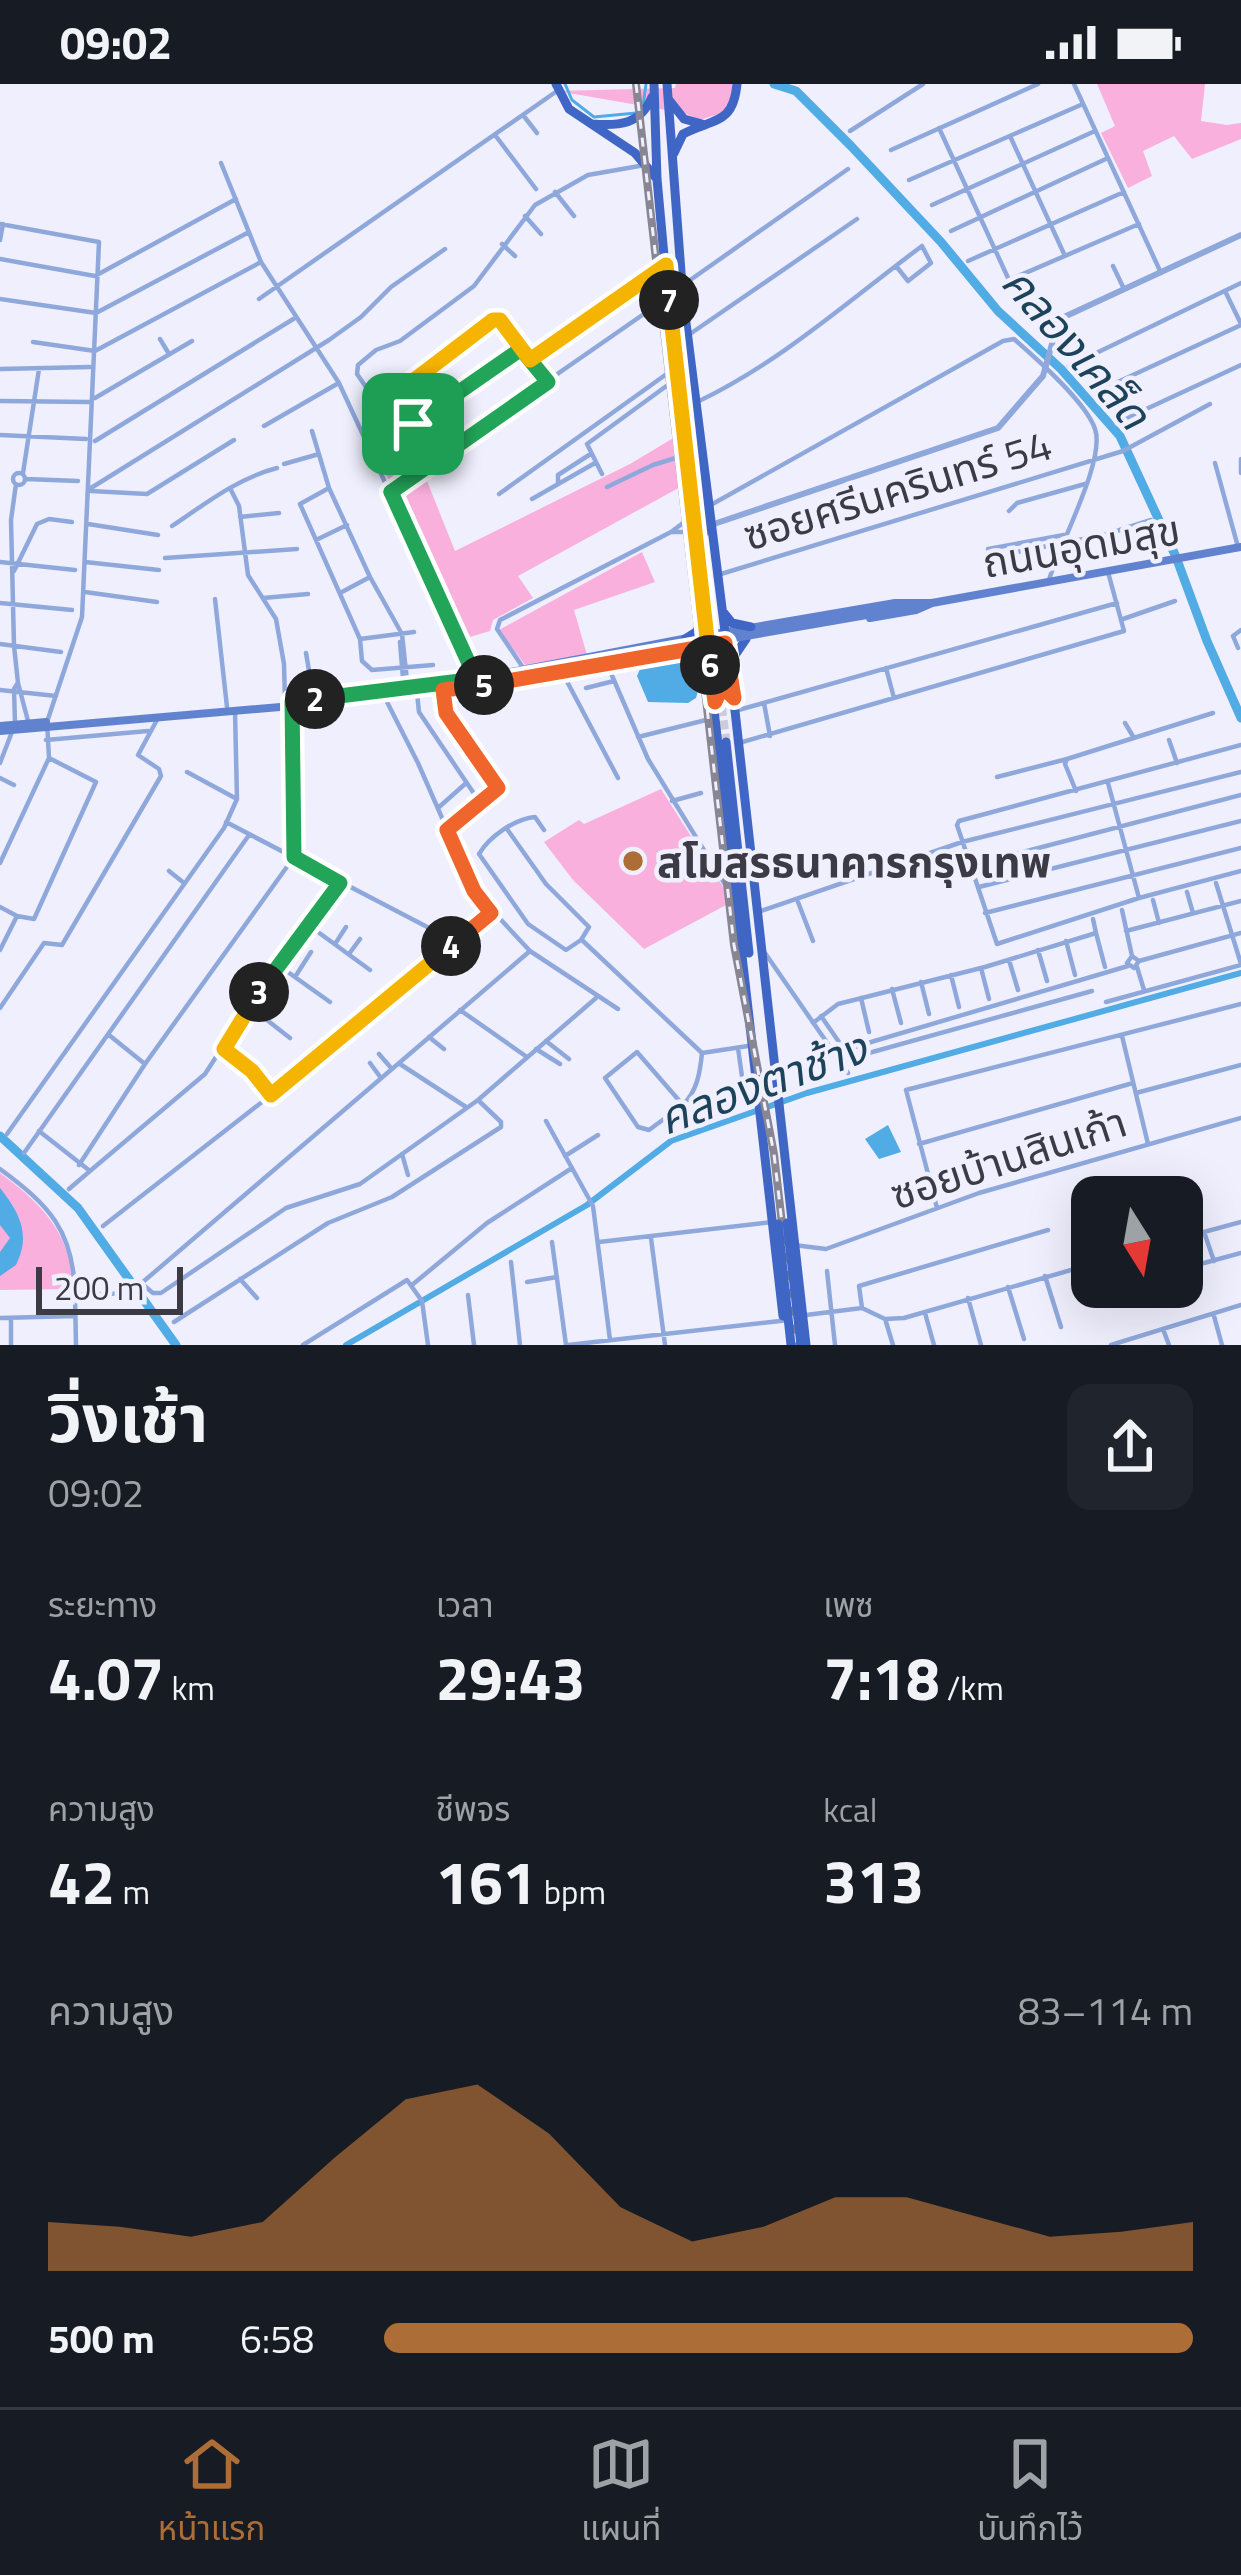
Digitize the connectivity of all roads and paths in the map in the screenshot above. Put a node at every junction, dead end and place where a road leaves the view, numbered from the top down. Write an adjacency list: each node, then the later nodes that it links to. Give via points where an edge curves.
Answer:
1 (667, 84): 8 (main road)
2 (737, 84): 12 (main road, via 730,111)
3 (923, 84): 14 (street)
4 (1038, 84): 13 (street)
5 (1074, 84): 9 (street)
6 (556, 88): 10 (street); 11 (main road)
7 (654, 88): 11 (main road, via 633,121); 27 (main road)
8 (667, 98): 12 (main road, via 684,119); 23 (main road)
9 (1082, 104): 15 (street); 18 (street)
10 (523, 115): 16 (street); 17 (street)
11 (586, 123): 25 (main road)
12 (708, 124): 23 (main road, via 679,138)
13 (939, 128): 19 (street); 21 (street)
14 (850, 131)
15 (1095, 131): 20 (street); 24 (street)
16 (537, 133)
17 (495, 135): 29 (street); 63 (street)
18 (1010, 136): 21 (street); 24 (street)
19 (891, 150)
20 (1108, 158): 32 (street); 33 (street)
21 (953, 161): 28 (street); 30 (street)
22 (220, 163): 34 (street)
23 (670, 164): 62 (main road)
24 (1023, 164): 30 (street); 32 (street)
25 (645, 165): 27 (main road); 31 (street, via 588,175)
26 (848, 169): 62 (street)
27 (657, 179): 56 (main road)
28 (909, 180)
29 (536, 189)
30 (966, 190): 35 (street); 38 (street)
31 (555, 191): 36 (street); 37 (street)
32 (1035, 192): 38 (street); 42 (street)
33 (1124, 192): 41 (street); 42 (street)
34 (236, 199): 44 (street); 60 (street)
35 (932, 205)
36 (525, 215): 45 (street); 48 (street)
37 (574, 216)
38 (980, 218): 43 (street); 49 (street)
39 (857, 220): 75 (street)
40 (2, 224): 47 (street); 60 (street, via 97,239)
41 (1138, 224): 52 (street); 59 (street)
42 (1050, 225): 49 (street); 52 (street)
43 (951, 231)
44 (248, 232): 55 (street); 70 (street)
45 (542, 234)
46 (1241, 236): 59 (street)
47 (0, 240)
48 (502, 244): 51 (street); 95 (street, via 474,286 358,364)
49 (994, 249): 52 (street, via 1010,280); 54 (street)
50 (445, 250): 79 (street)
51 (515, 256)
52 (1065, 256)
53 (0, 259): 60 (street)
54 (968, 261)
55 (262, 262): 63 (street); 81 (street)
56 (666, 265): 66 (main road); 84 (street)
57 (896, 266): 57 (street, via 908,281 931,263 922,246); 99 (street, via 775,360)
58 (1113, 266): 64 (street)
59 (1161, 273): 64 (street)
60 (95, 276): 70 (street)
61 (1241, 283): 65 (street)
62 (682, 285): 69 (main road)
63 (277, 289): 68 (street); 73 (street)
64 (1124, 290): 88 (street, via 1064,317)
65 (1226, 293): 71 (street); 83 (street)
66 (669, 297): 72 (main road); 92 (street)
67 (0, 299): 70 (street)
68 (259, 299)
69 (683, 299): 75 (main road); 143 (main road)
70 (96, 313): 81 (street)
71 (1239, 315): 74 (street)
72 (671, 316): 91 (main road); 143 (main road)
73 (295, 318): 79 (street); 108 (street)
74 (1241, 324): 94 (street)
75 (690, 334): 99 (main road)
76 (160, 339): 82 (street)
77 (192, 341): 82 (street)
78 (33, 342): 81 (street)
79 (317, 345): 93 (street); 127 (street)
80 (521, 349): 80 (street, via 417,424 395,401 496,318); 84 (street)
81 (95, 351): 96 (street)
82 (170, 354): 96 (street)
83 (1087, 358): 86 (street); 94 (street)
84 (530, 360): 92 (street)
85 (1241, 365): 101 (street)
86 (1070, 366)
87 (89, 367): 90 (street)
88 (1048, 367): 113 (street, via 1094,424); 131 (street, via 1011,338); 143 (street, via 998,428)
89 (0, 369): 90 (street)
90 (39, 369): 98 (street)
91 (676, 373): 110 (street, via 590,441); 111 (main road); 129 (street)
92 (548, 382): 128 (street)
93 (339, 383): 103 (street); 128 (street)
94 (1107, 387): 101 (street)
95 (366, 388)
96 (92, 400): 98 (street); 108 (street)
97 (0, 401): 98 (street)
98 (36, 402): 106 (street)
99 (697, 402): 131 (main road)
100 (1210, 404): 113 (street, ซอยศรีนครินทร์ 54)
101 (1129, 418): 102 (street)
102 (1116, 424)
103 (264, 426)
104 (312, 431): 109 (street)
105 (0, 435): 106 (street)
106 (29, 437): 108 (street); 119 (street)
107 (234, 440): 127 (street, via 147,494)
108 (90, 441): 127 (street)
109 (319, 454): 125 (street); 126 (street)
110 (590, 454): 114 (street); 122 (street, via 558,475)
111 (685, 455): 124 (street); 135 (main road)
112 (1241, 459): 117 (street)
113 (1095, 460): 123 (street); 159 (street, ซอยศรีนครินทร์ 54)
114 (595, 463): 116 (street); 122 (street)
115 (1215, 463): 149 (street)
116 (602, 473)
117 (1241, 473)
118 (0, 476): 120 (street)
119 (24, 476): 120 (street); 120 (street, via 16,473); 121 (street)
120 (14, 481): 137 (street)
121 (78, 482)
122 (558, 484): 130 (street)
123 (1085, 484): 132 (street); 146 (street)
124 (607, 487)
125 (230, 488): 134 (street); 142 (street)
126 (329, 488): 141 (street); 147 (street, via 300,504)
127 (91, 489): 140 (street)
128 (390, 490): 202 (street)
129 (499, 494)
130 (532, 499)
131 (709, 506): 143 (main road)
132 (1009, 511)
133 (279, 513): 134 (street)
134 (240, 517): 151 (street)
135 (691, 517): 143 (main road); 144 (street)
136 (0, 519): 137 (street)
137 (11, 520): 155 (street)
138 (1150, 520): 148 (street)
139 (72, 522): 155 (street, via 37,524)
140 (88, 524): 145 (street); 154 (street)
141 (347, 525): 147 (street); 161 (street)
142 (172, 526)
143 (702, 531): 144 (street); 159 (main road); 160 (main road)
144 (670, 532): 200 (street, via 500,620)
145 (158, 535)
146 (1064, 536): 148 (street); 148 (street, via 990,553)
147 (316, 540): 164 (street)
148 (1060, 544): 162 (street)
149 (1240, 547): 158 (main road, ถนนอุดมสุข)
150 (297, 550): 151 (street)
151 (245, 553): 152 (street); 166 (street)
152 (165, 558)
153 (0, 562): 155 (street)
154 (85, 562): 157 (street); 163 (street)
155 (15, 566): 156 (street); 173 (street)
156 (75, 570)
157 (158, 570)
158 (1107, 570): 162 (main road, ถนนอุดมสุข); 172 (street)
159 (717, 574): 160 (main road, via 708,587); 174 (main road)
160 (699, 575): 177 (main road)
161 (370, 577): 164 (street); 182 (street)
162 (1049, 580): 171 (main road, ถนนอุดมสุข)
163 (84, 592): 169 (street); 211 (street, via 81,627)
164 (340, 593): 184 (street)
165 (308, 594): 166 (street)
166 (263, 598): 219 (street, via 276,619)
167 (215, 599): 221 (street)
168 (1175, 601): 176 (street)
169 (157, 602)
170 (0, 603): 173 (street)
171 (932, 603): 178 (main road, ถนนอุดมสุข); 200 (main road, ถนนอุดมสุข, bridge)
172 (1118, 603): 176 (street); 199 (street)
173 (14, 604): 175 (street); 189 (street)
174 (721, 609): 179 (main road); 183 (main road)
175 (72, 610)
176 (1123, 619): 215 (street, via 1124,631)
177 (704, 620): 186 (main road); 188 (main road)
178 (795, 625): 179 (main road, ถนนอุดมสุข); 185 (main road, ถนนอุดมสุข)
179 (752, 627): 183 (main road, ถนนอุดมสุข)
180 (1241, 630): 190 (street, via 1233,636)
181 (414, 632): 182 (street)
182 (400, 633): 184 (street); 198 (street)
183 (724, 638): 185 (main road, ถนนอุดมสุข); 186 (main road, ถนนอุดมสุข); 197 (main road)
184 (360, 639): 198 (street, via 367,668)
185 (746, 639): 197 (main road)
186 (707, 641): 188 (main road, ถนนอุดมสุข); 194 (main road)
187 (0, 644): 189 (street)
188 (684, 645): 191 (main road, ถนนอุดมสุข); 194 (main road)
189 (14, 646): 192 (street); 205 (street)
190 (1238, 648)
191 (663, 649): 195 (main road); 200 (main road)
192 (61, 652)
193 (306, 653): 216 (street)
194 (710, 663): 218 (main road)
195 (607, 664): 201 (main road); 204 (street)
196 (433, 665): 198 (street)
197 (728, 665): 214 (main road)
198 (404, 667): 210 (street)
199 (886, 667): 215 (street); 220 (street)
200 (522, 672): 202 (main road); 203 (main road)
201 (562, 672): 206 (main road); 248 (street)
202 (476, 679): 203 (main road); 210 (main road)
203 (498, 679): 206 (main road)
204 (614, 681): 207 (street); 233 (street)
205 (18, 687): 208 (street); 211 (street); 227 (street); 230 (street)
206 (462, 688): 209 (main road)
207 (586, 688)
208 (0, 690)
209 (443, 690): 210 (main road); 257 (street, via 446,713 498,789)
210 (410, 691): 212 (main road); 213 (main road); 250 (street)
211 (56, 696): 228 (street)
212 (367, 697): 213 (main road); 217 (main road)
213 (385, 698): 259 (street)
214 (734, 698): 218 (main road, via 720,691); 222 (main road)
215 (894, 698): 234 (street)
216 (314, 699): 217 (main road); 219 (main road)
217 (343, 699): 219 (main road)
218 (715, 702): 226 (main road)
219 (289, 703): 221 (main road); 270 (street)
220 (764, 703): 222 (street); 234 (street)
221 (226, 709): 223 (main road); 255 (street)
222 (735, 711): 238 (main road)
223 (187, 713): 225 (main road); 228 (main road)
224 (1213, 713): 235 (street)
225 (158, 718): 228 (main road); 232 (street)
226 (716, 718): 233 (street); 280 (main road)
227 (29, 723): 228 (main road); 230 (main road)
228 (48, 724): 230 (main road); 236 (street)
229 (1139, 724): 235 (street, via 1128,725)
230 (14, 727): 231 (main road); 243 (street)
231 (0, 728)
232 (148, 731): 236 (street); 342 (street, via 138,755 161,776 62,945 44,943)
233 (638, 736): 256 (street)
234 (770, 736): 238 (street)
235 (1135, 738): 241 (street)
236 (46, 740): 240 (street)
237 (1169, 740): 242 (street)
238 (732, 742): 290 (main road); 323 (main road); 327 (main road)
239 (1241, 745): 242 (street)
240 (50, 758): 271 (street); 293 (street, via 96,786 34,919)
241 (1067, 759): 246 (street); 252 (street)
242 (1177, 763): 249 (street)
243 (0, 764)
244 (187, 772): 255 (street)
245 (1241, 772): 258 (street)
246 (997, 777)
247 (0, 778): 251 (street)
248 (618, 778)
249 (1108, 783): 252 (street); 258 (street)
250 (465, 784): 257 (street); 259 (street)
251 (14, 785)
252 (1076, 791): 267 (street, via 958,821)
253 (701, 793): 256 (street)
254 (1241, 795): 262 (street)
255 (237, 799): 261 (street)
256 (672, 801): 280 (street)
257 (481, 804): 264 (street)
258 (1114, 804): 262 (street); 267 (street)
259 (438, 808): 264 (street)
260 (1241, 821): 269 (street)
261 (226, 822): 266 (street); 276 (street)
262 (1120, 827): 269 (street); 272 (street)
263 (507, 829): 265 (street, via 535,817); 303 (street, via 589,927); 303 (street, via 479,854 528,924 566,950)
264 (447, 830): 289 (street)
265 (544, 830)
266 (249, 835): 270 (street); 352 (street)
267 (962, 842): 272 (street); 284 (street)
268 (1241, 848): 275 (street)
269 (1126, 850): 275 (street); 279 (street)
270 (294, 857): 277 (street); 370 (street)
271 (0, 863)
272 (970, 866): 279 (street)
273 (169, 871): 276 (street)
274 (1241, 871): 282 (street)
275 (1132, 874): 282 (street); 291 (street)
276 (184, 883): 389 (street)
277 (340, 883): 296 (street); 308 (street, via 433,930)
278 (1216, 883): 286 (street)
279 (976, 887): 291 (street)
280 (734, 890): 327 (main road)
281 (1186, 892): 292 (street)
282 (1139, 898): 291 (street, via 998,944)
283 (1154, 899): 295 (street)
284 (798, 900): 290 (street); 304 (street)
285 (1241, 902): 286 (street)
286 (1224, 907): 292 (street); 301 (street)
287 (0, 908): 293 (street)
288 (1122, 910): 298 (street)
289 (491, 913): 308 (street); 312 (street)
290 (756, 913): 306 (main road)
291 (985, 914)
292 (1193, 914): 295 (street)
293 (16, 916): 309 (street)
294 (1093, 919): 299 (street)
295 (1159, 923): 298 (street)
296 (308, 924): 307 (street); 318 (street)
297 (346, 927): 307 (street)
298 (1126, 931): 314 (street)
299 (1096, 933): 305 (street); 319 (street)
300 (1241, 933): 301 (street)
301 (1232, 936): 316 (street); 317 (street)
302 (360, 939): 313 (street)
303 (581, 940): 363 (street)
304 (813, 941)
305 (1066, 941): 310 (street); 325 (street)
306 (758, 943): 323 (main road); 347 (street)
307 (335, 944): 313 (street)
308 (447, 949): 380 (street)
309 (0, 950)
310 (1038, 950): 315 (street); 328 (street)
311 (311, 952): 326 (street)
312 (530, 952): 334 (street); 343 (street)
313 (349, 954): 322 (street)
314 (1132, 956): 316 (street); 320 (street)
315 (1009, 960): 321 (street); 331 (street)
316 (1138, 964): 320 (street); 333 (street)
317 (1241, 964): 333 (street)
318 (278, 965): 326 (street); 340 (street)
319 (1105, 967)
320 (1128, 967): 364 (street)
321 (981, 968): 324 (street); 336 (street)
322 (370, 970)
323 (762, 974): 388 (main road)
324 (951, 975): 329 (street); 341 (street)
325 (1075, 975)
326 (295, 977): 338 (street)
327 (746, 977): 358 (main road)
328 (1047, 981)
329 (921, 982): 330 (street); 345 (street)
330 (892, 989): 335 (street); 348 (street)
331 (1018, 990)
332 (1092, 991): 368 (street)
333 (1144, 992): 337 (street)
334 (596, 998): 344 (street); 356 (street)
335 (861, 998): 346 (street); 351 (street)
336 (989, 999)
337 (1106, 1001)
338 (330, 1002)
339 (1241, 1004): 353 (street)
340 (248, 1006): 350 (street); 355 (street)
341 (959, 1007)
342 (0, 1008)
343 (460, 1010): 354 (street); 366 (street)
344 (618, 1010)
345 (929, 1014)
346 (821, 1016): 347 (street); 357 (street)
347 (813, 1023): 364 (street)
348 (902, 1023)
349 (227, 1026): 350 (street)
350 (234, 1031): 360 (street)
351 (869, 1032)
352 (109, 1035): 370 (street); 387 (street)
353 (1122, 1036): 376 (street); 391 (street, via 908,1089)
354 (429, 1037): 361 (street); 373 (street)
355 (290, 1038)
356 (546, 1041): 362 (street); 367 (street)
357 (839, 1042)
358 (754, 1045): 359 (street); 404 (main road)
359 (738, 1048): 363 (street); 383 (street)
360 (224, 1049): 377 (street); 380 (street)
361 (444, 1049)
362 (536, 1049): 366 (street); 371 (street)
363 (702, 1053): 382 (street, via 695,1090)
364 (834, 1053): 368 (street)
365 (379, 1054): 373 (street)
366 (527, 1057): 381 (street)
367 (569, 1059)
368 (840, 1061): 374 (street)
369 (370, 1063): 375 (street)
370 (145, 1064): 396 (street)
371 (560, 1064)
372 (1241, 1065): 378 (street)
373 (395, 1066): 375 (street); 384 (street)
374 (848, 1073)
375 (381, 1078): 423 (street)
376 (1133, 1083): 378 (street); 391 (street)
377 (188, 1088): 379 (street); 399 (street)
378 (1136, 1093): 392 (street)
379 (194, 1095)
380 (271, 1095): 405 (street)
381 (478, 1100): 384 (street); 421 (street, via 501,1127)
382 (682, 1105): 382 (street, via 640,1054 604,1082 643,1131)
383 (746, 1105)
384 (466, 1107): 394 (street)
385 (1241, 1118): 392 (street, ซอยบ้านสินเก้า)
386 (545, 1121): 395 (street)
387 (39, 1131): 393 (street); 396 (street)
388 (779, 1132): 404 (main road); 411 (main road)
389 (7, 1134)
390 (598, 1136): 395 (street)
391 (919, 1144): 402 (street)
392 (1148, 1144): 402 (street, ซอยบ้านสินเก้า)
393 (24, 1153)
394 (402, 1154): 400 (street); 423 (street, via 360,1184 286,1208 161,1293)
395 (565, 1156): 397 (street)
396 (79, 1165): 399 (street)
397 (572, 1168): 410 (street, via 593,1206); 424 (street)
398 (0, 1169): 426 (street, via 59,1225)
399 (90, 1172): 401 (street)
400 (408, 1175)
401 (69, 1190)
402 (937, 1208): 411 (street, ซอยบ้านสินเก้า, via 826,1250)
403 (1241, 1222): 407 (street)
404 (779, 1223): 408 (street); 412 (main road); 455 (main road, bridge); 456 (main road, bridge)
405 (104, 1226)
406 (1048, 1230): 431 (street, via 859,1286)
407 (1204, 1232): 414 (street)
408 (651, 1236): 410 (street); 444 (street)
409 (552, 1242): 420 (street)
410 (598, 1243): 446 (street)
411 (794, 1247): 412 (main road, via 785,1261); 436 (main road)
412 (776, 1252): 440 (main road)
413 (1241, 1253): 414 (street)
414 (1214, 1261): 416 (street)
415 (511, 1262): 452 (street)
416 (1203, 1264)
417 (827, 1270): 432 (street)
418 (1071, 1270): 419 (street)
419 (1046, 1276): 425 (street); 442 (street)
420 (557, 1277): 422 (street); 453 (street)
421 (240, 1279): 428 (street); 441 (street)
422 (527, 1282)
423 (141, 1283): 426 (street, via 130,1292)
424 (412, 1285): 449 (street, via 402,1282); 450 (street)
425 (1008, 1287): 429 (street); 445 (street)
426 (75, 1295): 435 (street)
427 (468, 1295): 451 (street)
428 (257, 1298)
429 (968, 1298): 433 (street); 460 (street)
430 (1241, 1305): 434 (street)
431 (860, 1308): 432 (street); 439 (street)
432 (832, 1312): 436 (street); 457 (street)
433 (925, 1313): 439 (street); 459 (street)
434 (1213, 1314): 443 (street); 463 (street)
435 (75, 1316): 438 (street); 448 (street)
436 (802, 1316): 440 (street); 456 (main road)
437 (0, 1318): 438 (street)
438 (11, 1318): 447 (street)
439 (885, 1319): 458 (street)
440 (784, 1321): 444 (street); 455 (main road)
441 (174, 1322)
442 (1061, 1328)
443 (1163, 1329): 461 (street); 462 (street)
444 (664, 1334): 446 (street); 454 (street)
445 (1024, 1339)
446 (610, 1340): 453 (street)
447 (11, 1345)
448 (76, 1345)
449 (303, 1345)
450 (428, 1345)
451 (474, 1345)
452 (520, 1345)
453 (567, 1345)
454 (665, 1345)
455 (789, 1345)
456 (804, 1345)
457 (836, 1345)
458 (893, 1345)
459 (934, 1345)
460 (981, 1345)
461 (1112, 1345)
462 (1169, 1345)
463 (1222, 1345)

